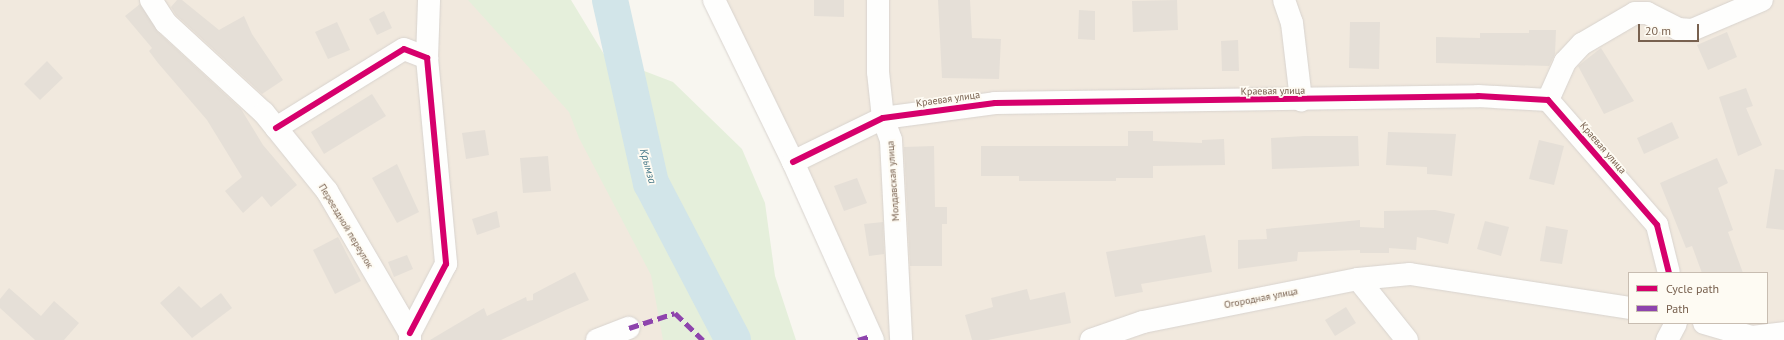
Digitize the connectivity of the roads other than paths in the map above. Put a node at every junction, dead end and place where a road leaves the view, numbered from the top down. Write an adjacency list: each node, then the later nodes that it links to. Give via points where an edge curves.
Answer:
1 (151, 0): 11 (street, Переездной переулок, via 166,23)
2 (429, 0): 7 (street)
3 (714, 0): 12 (street)
4 (878, 0): 10 (street, Молдавская улица)
5 (1284, 0): 8 (street, via 1292,23 1297,89)
6 (1762, 0): 9 (street, via 1692,30 1678,29 1647,13 1635,13 1582,44 1566,62)
7 (427, 58): 11 (street, via 404,49); 21 (street, via 446,264)
8 (1301, 100): 9 (street, Краевая улица, via 1478,96); 10 (street, Краевая улица, via 995,103)
9 (1548, 100): 13 (street, Краевая улица, via 1657,225)
10 (883, 118): 12 (street, Краевая улица); 24 (street, Молдавская улица, via 891,140)
11 (276, 128): 21 (street, Переездной переулок, via 327,191)
12 (793, 162): 23 (street)
13 (1669, 272)
14 (1358, 279): 15 (street, Огородная улица, via 1410,274); 25 (street, Огородная улица, via 1143,322); 26 (street)
15 (1628, 308)
16 (1675, 324): 27 (street)
17 (1694, 324): 28 (street)
18 (1707, 324): 20 (street, via 1752,337)
19 (630, 328): 22 (street)
20 (1784, 333)
21 (410, 337)
22 (597, 340)
23 (873, 340)
24 (901, 340)
25 (1091, 340)
26 (1406, 340)
27 (1667, 340)
28 (1723, 340)

